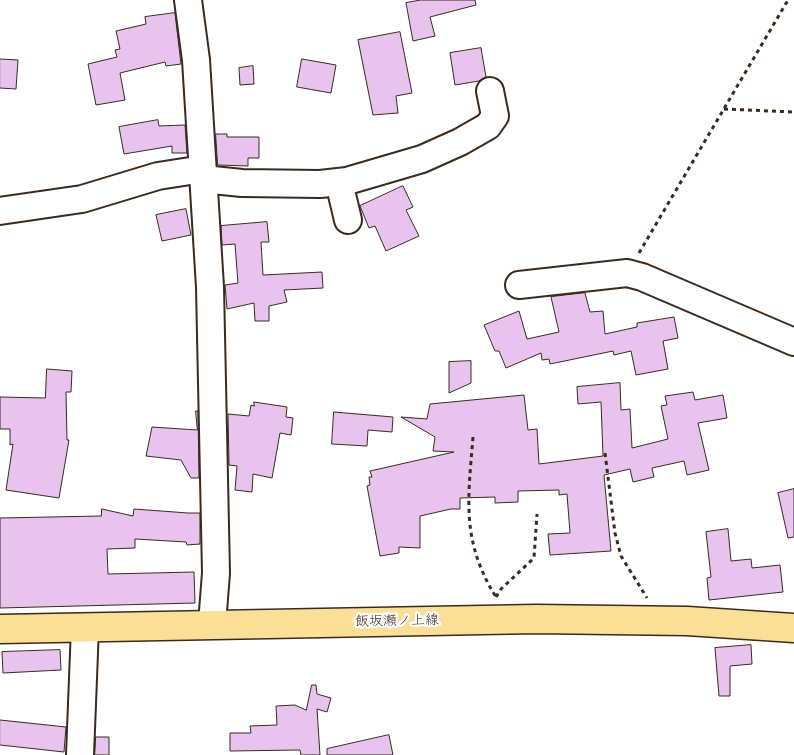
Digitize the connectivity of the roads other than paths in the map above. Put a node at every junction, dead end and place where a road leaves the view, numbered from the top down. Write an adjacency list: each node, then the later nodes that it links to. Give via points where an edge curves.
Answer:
1 (188, 0): 3 (street, via 196,60)
2 (490, 91): 4 (street, via 495,116 488,126 422,159)
3 (203, 174): 4 (street, via 242,183); 5 (street, via 151,178 82,199); 9 (street, via 210,287 216,573)
4 (339, 182): 6 (street)
5 (0, 211)
6 (348, 220)
7 (519, 285): 8 (street, via 627,273)
8 (794, 342)
9 (212, 624): 10 (main road, 飯坂瀬ノ上線); 11 (main road, 飯坂瀬ノ上線, via 497,608)
10 (85, 627): 12 (main road, 飯坂瀬ノ上線); 13 (street)
11 (794, 628)
12 (0, 629)
13 (80, 755)

